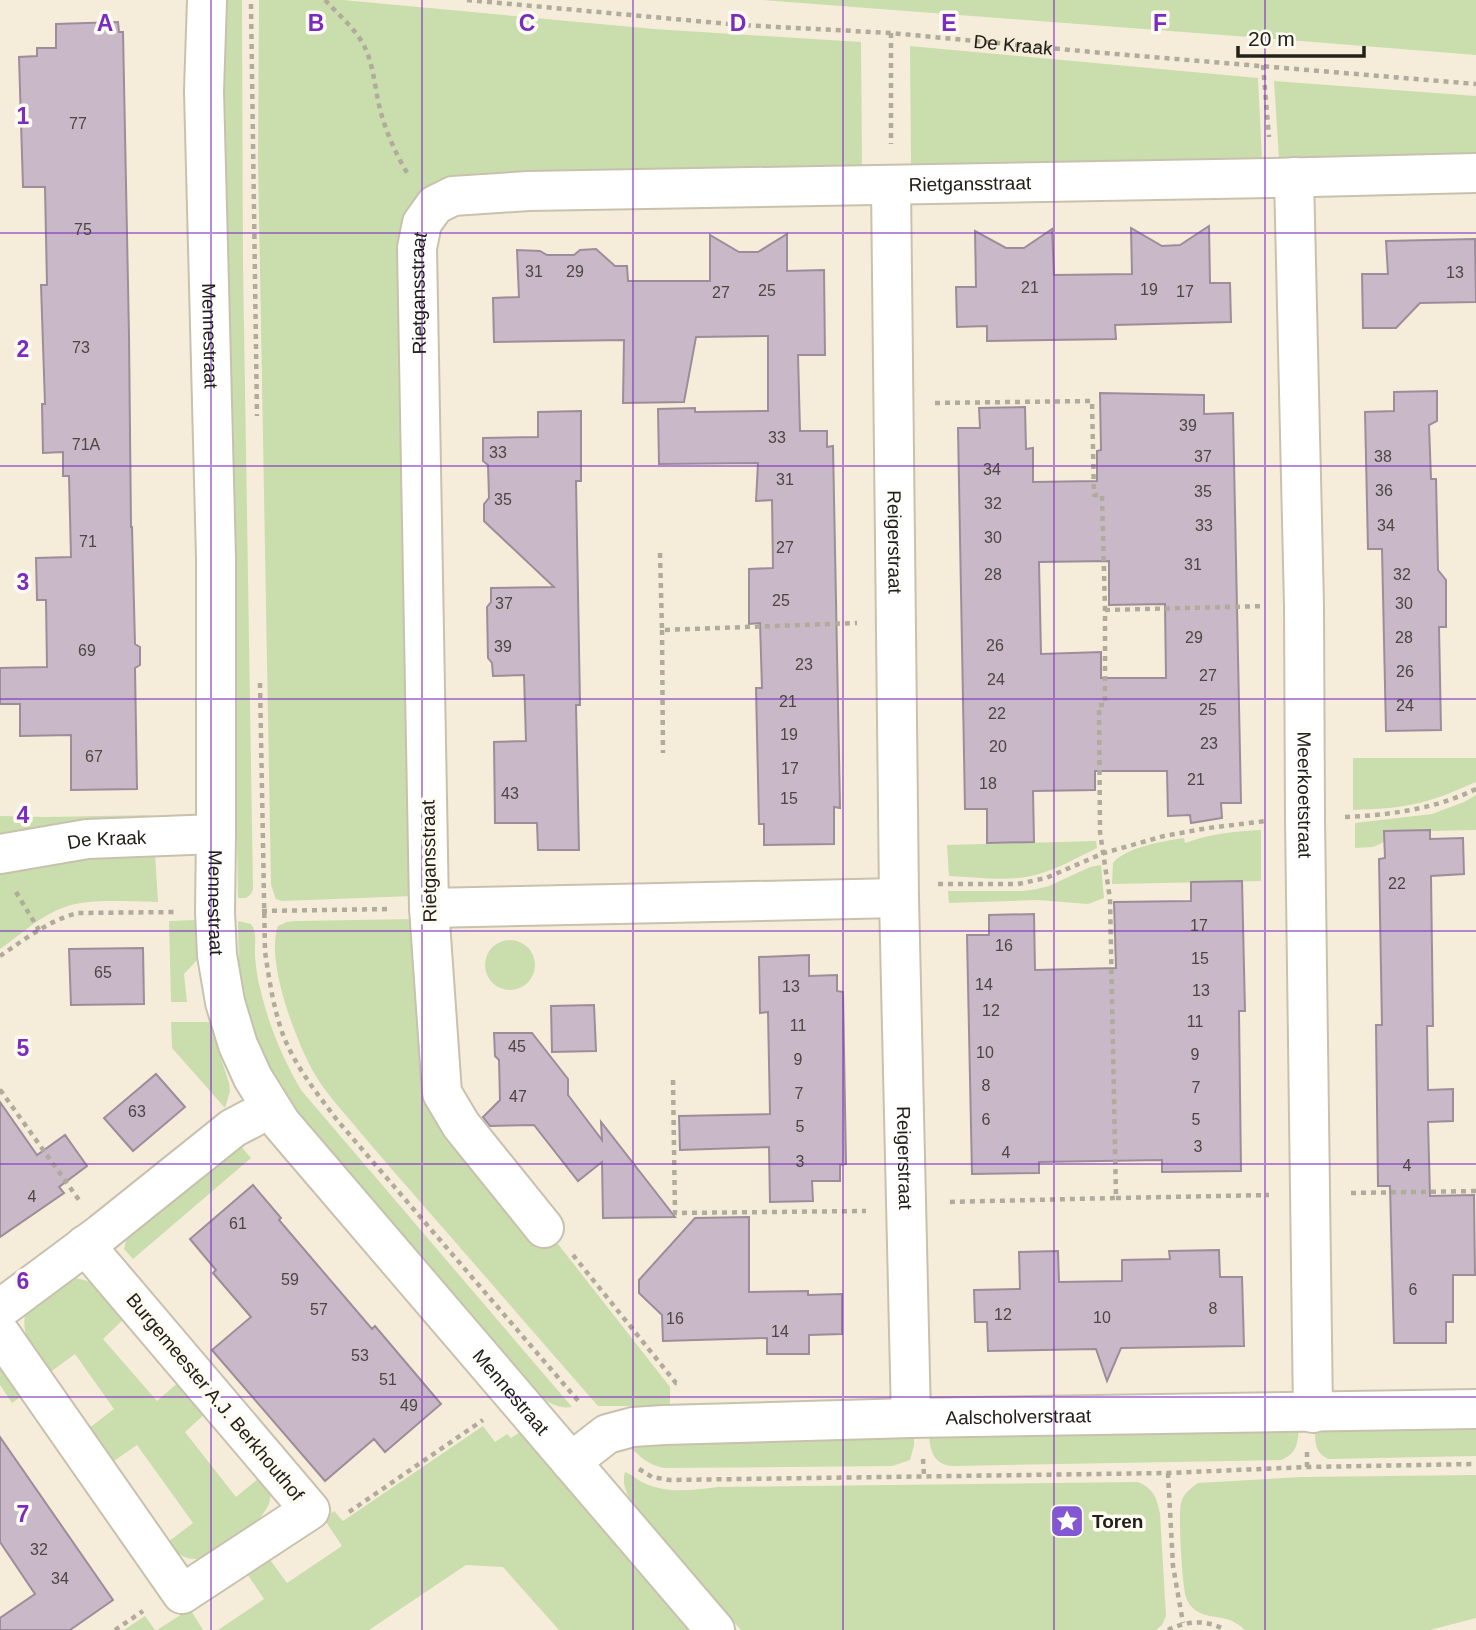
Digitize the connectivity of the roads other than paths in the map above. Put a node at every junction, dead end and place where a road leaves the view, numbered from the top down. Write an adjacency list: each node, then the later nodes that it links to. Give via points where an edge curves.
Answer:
1 (207, 0): 5 (street, Mennestraat, via 204,91 216,558)
2 (1476, 173): 3 (street, Rietgansstraat)
3 (1283, 177): 4 (street, Rietgansstraat); 15 (street, Meerkoetstraat, via 1304,606)
4 (891, 185): 7 (street, Reigerstraat); 8 (street, Rietgansstraat, via 453,195 435,205 422,223 418,248)
5 (216, 834): 6 (street, De Kraak, via 87,839); 9 (street, Mennestraat, via 217,955 225,1002 238,1045)
6 (6, 870)
7 (899, 891): 8 (street); 16 (street, Reigerstraat)
8 (429, 908): 10 (street, Rietgansstraat, via 442,1093 461,1125)
9 (271, 1108): 11 (street, via 233,1128); 17 (street, Mennestraat)
10 (544, 1228)
11 (85, 1245): 12 (street); 13 (street, Burgemeester A.J. Berkhouthof, via 310,1510 182,1594)
12 (0, 1309)
13 (0, 1333)
14 (1476, 1409): 15 (street, Aalscholverstraat)
15 (1313, 1413): 16 (street, Aalscholverstraat)
16 (911, 1418): 17 (street, Aalscholverstraat, via 634,1427 607,1434)
17 (571, 1462): 18 (street, Mennestraat)
18 (715, 1630)

